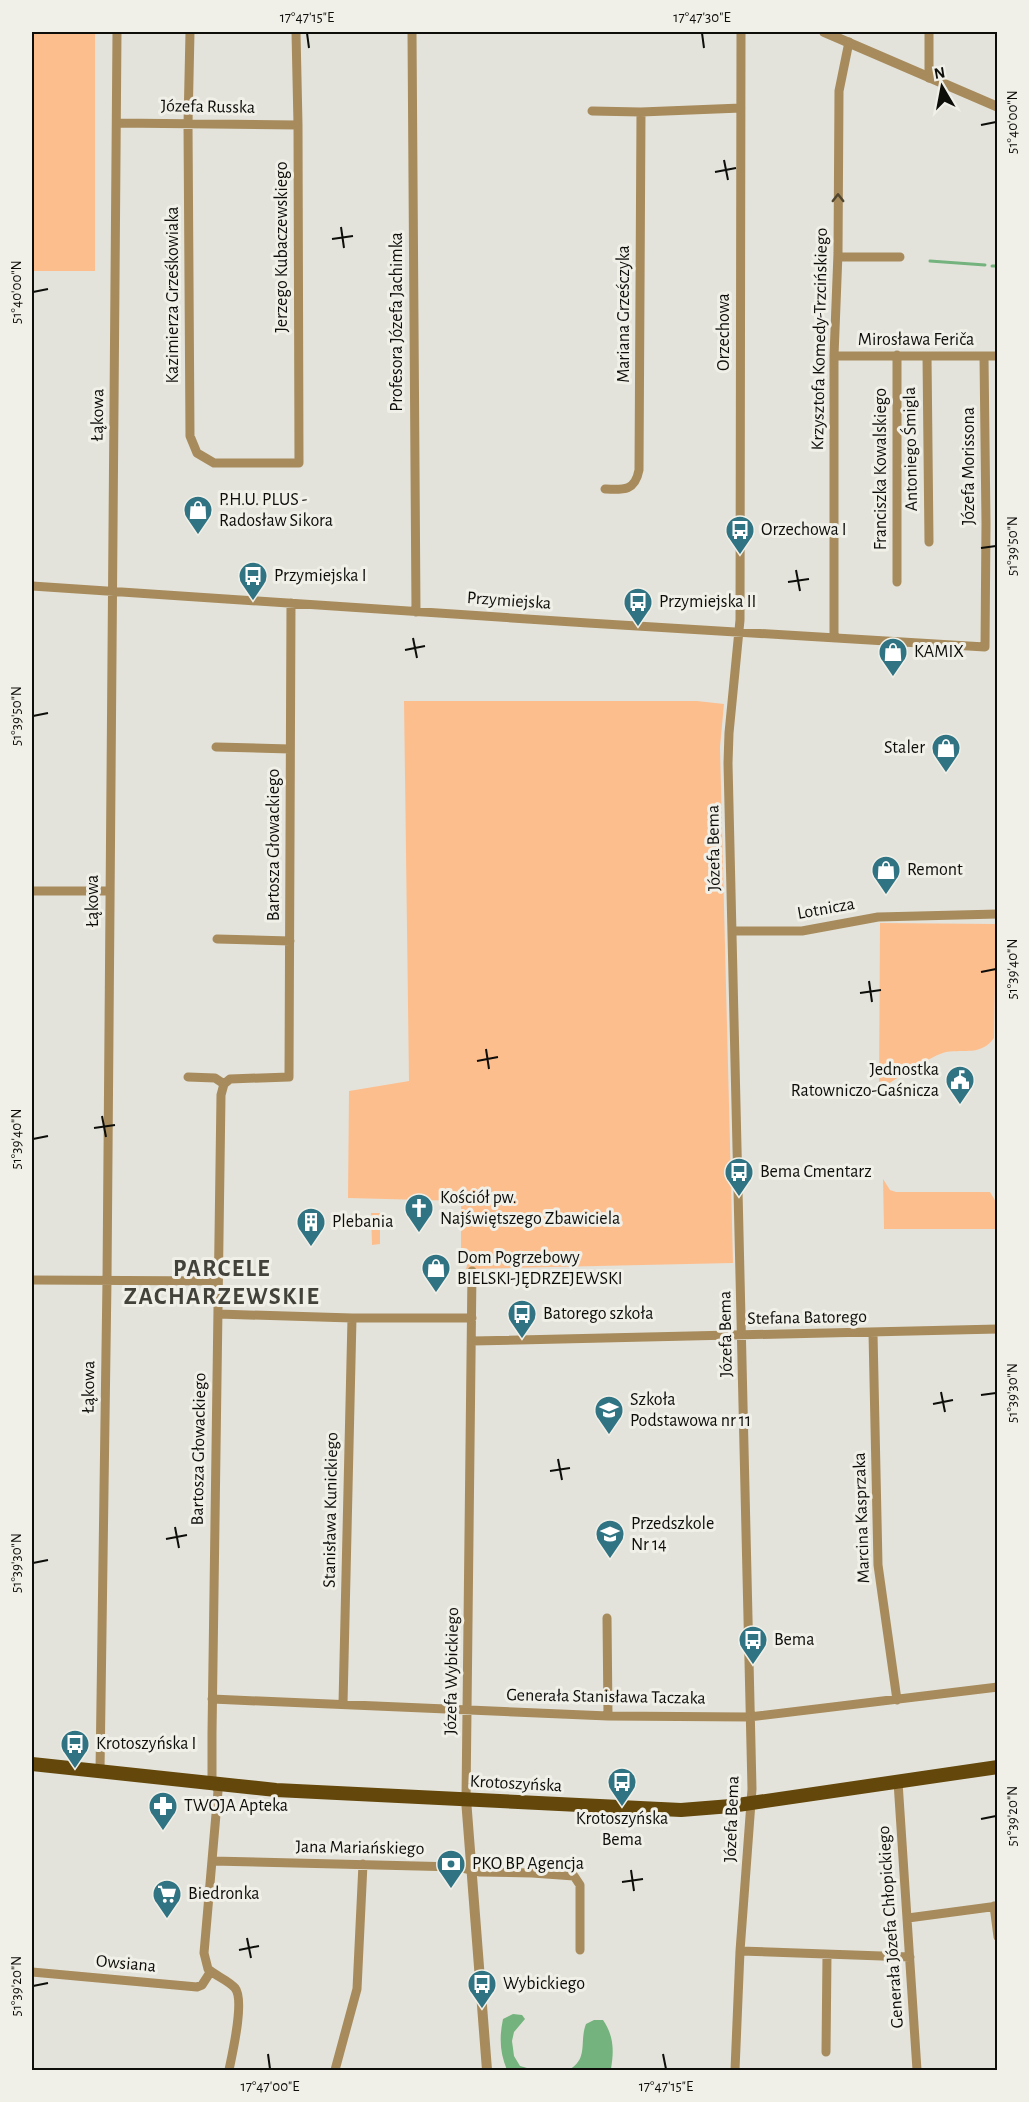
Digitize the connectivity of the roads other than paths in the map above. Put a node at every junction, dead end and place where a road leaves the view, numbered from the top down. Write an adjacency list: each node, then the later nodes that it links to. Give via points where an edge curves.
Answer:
1 (117, 32): 14 (street, Łąkowa)
2 (190, 32): 15 (street, Kazimierza Grześkowiaka)
3 (296, 32): 16 (street, Jerzego Kubaczewskiego)
4 (412, 32): 31 (street, Profesora Józefa Jachimka)
5 (741, 32): 11 (street, Orzechowa)
6 (824, 32): 8 (street)
7 (929, 32): 9 (street)
8 (849, 42): 9 (street); 17 (street, Krzysztofa Komedy-Trzcińskiego, one-way to 8, via 839,91)
9 (929, 78): 10 (street)
10 (998, 107)
11 (741, 108): 13 (street); 32 (street, Orzechowa)
12 (592, 111): 13 (street)
13 (641, 112): 25 (street, Mariana Grześczyka, via 639,470 632,486)
14 (118, 123): 15 (street, Józefa Russka); 29 (street, Łąkowa)
15 (188, 124): 16 (street, Józefa Russka); 24 (street, Kazimierza Grześkowiaka, via 190,436 197,453 214,463)
16 (298, 124): 24 (street, Jerzego Kubaczewskiego)
17 (838, 257): 18 (street); 19 (street, Krzysztofa Komedy-Trzcińskiego)
18 (900, 257)
19 (834, 356): 20 (street, Mirosława Feriča); 33 (street, Krzysztofa Komedy-Trzcińskiego)
20 (897, 356): 21 (street, Mirosława Feriča); 27 (street, Franciszka Kowalskiego)
21 (927, 356): 22 (street, Mirosława Feriča); 26 (street, Antoniego Śmigla)
22 (984, 356): 23 (street, Mirosława Feriča); 34 (street, Józefa Morissona)
23 (998, 356)
24 (299, 463)
25 (605, 489)
26 (929, 542)
27 (897, 582)
28 (32, 586): 29 (street, Przymiejska)
29 (113, 592): 30 (street, Przymiejska); 38 (street, Łąkowa)
30 (291, 603): 31 (street, Przymiejska); 36 (street, Bartosza Głowackiego)
31 (416, 612): 32 (street, Przymiejska)
32 (739, 633): 33 (street, Przymiejska); 40 (street, Józefa Bema, via 729,743)
33 (834, 637): 34 (street, Przymiejska)
34 (985, 647)
35 (216, 747): 36 (street, Bartosza Głowackiego)
36 (290, 748): 42 (street, Bartosza Głowackiego)
37 (32, 891): 38 (street)
38 (110, 891): 47 (street, Łąkowa)
39 (998, 914): 40 (street, Lotnicza, via 878,917 802,931)
40 (732, 931): 54 (street, Józefa Bema)
41 (217, 939): 42 (street, Bartosza Głowackiego)
42 (290, 941): 44 (street, Bartosza Głowackiego, via 289,1077 230,1079)
43 (188, 1077): 44 (street, via 215,1078)
44 (224, 1084): 48 (street, Bartosza Głowackiego)
45 (472, 1271): 51 (street, Józefa Wybickiego)
46 (32, 1280): 47 (street)
47 (107, 1280): 48 (street); 66 (street, Łąkowa)
48 (218, 1281): 49 (street, Bartosza Głowackiego)
49 (218, 1314): 50 (street); 58 (street, Bartosza Głowackiego)
50 (352, 1318): 51 (street); 60 (street, Stanisława Kunickiego)
51 (472, 1318): 55 (street, Józefa Wybickiego)
52 (998, 1329): 53 (street, Stefana Batorego)
53 (873, 1333): 54 (street, Stefana Batorego); 59 (street, Marcina Kasprzaka, via 878,1565)
54 (742, 1336): 55 (street, Stefana Batorego); 63 (street, Józefa Bema)
55 (472, 1341): 61 (street, Józefa Wybickiego)
56 (607, 1618): 62 (street)
57 (998, 1687): 59 (street, Generała Stanisława Taczaka)
58 (212, 1699): 60 (street, Generała Stanisława Taczaka); 68 (street, Bartosza Głowackiego)
59 (897, 1700): 63 (street, Generała Stanisława Taczaka)
60 (343, 1704): 61 (street, Generała Stanisława Taczaka)
61 (468, 1709): 62 (street, Generała Stanisława Taczaka); 69 (street, Józefa Wybickiego)
62 (608, 1716): 63 (street, Generała Stanisława Taczaka)
63 (749, 1717): 70 (street, Józefa Bema)
64 (32, 1764): 66 (main road, Krotoszyńska)
65 (998, 1767): 67 (main road, Krotoszyńska)
66 (100, 1772): 68 (main road, Krotoszyńska)
67 (898, 1782): 70 (main road, Krotoszyńska); 75 (street, Generała Józefa Chłopickiego)
68 (214, 1784): 69 (main road, Krotoszyńska); 71 (street, Bartosza Głowackiego, via 218,1791)
69 (466, 1799): 70 (main road, Krotoszyńska, via 681,1810); 73 (street, Józefa Wybickiego)
70 (752, 1803): 78 (street, Józefa Bema)
71 (212, 1861): 72 (street, Jana Mariańskiego); 82 (street, Bartosza Głowackiego, via 204,1953)
72 (363, 1864): 73 (street, Jana Mariańskiego); 85 (street, via 357,1989)
73 (471, 1870): 77 (street, Jana Mariańskiego, via 574,1876 580,1885); 86 (street, Józefa Wybickiego)
74 (996, 1906): 75 (street); 76 (street)
75 (908, 1918): 80 (street, Generała Józefa Chłopickiego)
76 (998, 1937)
77 (580, 1950)
78 (740, 1951): 79 (street); 87 (street, Józefa Bema)
79 (826, 1955): 80 (street); 83 (street)
80 (910, 1957): 88 (street, Generała Józefa Chłopickiego)
81 (32, 1971): 82 (street, Owsiana, via 197,1987)
82 (211, 1971): 84 (street, via 238,1994)
83 (826, 2052)
84 (229, 2070)
85 (335, 2070)
86 (487, 2070)
87 (735, 2070)
88 (917, 2070)

